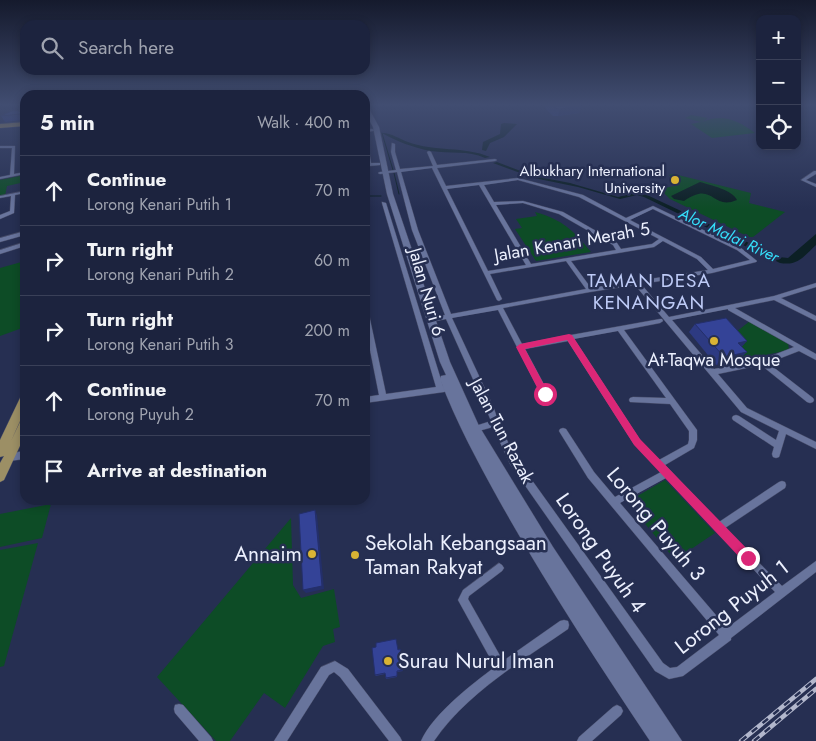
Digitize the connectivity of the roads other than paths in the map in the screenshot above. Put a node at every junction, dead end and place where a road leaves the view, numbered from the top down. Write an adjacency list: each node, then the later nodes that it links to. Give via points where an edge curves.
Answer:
1 (374, 140): 9 (main road, Jalan Tun Razak)
2 (377, 140): 9 (main road, Jalan Tun Razak)
3 (392, 144): 10 (street, Lorong Puyuh 4)
4 (0, 147): 13 (street, via 14,148)
5 (429, 152): 8 (street)
6 (495, 160): 8 (street)
7 (370, 165): 9 (street)
8 (435, 167): 10 (street); 17 (street)
9 (381, 170): 10 (street); 44 (main road, Jalan Tun Razak); 56 (main road, Jalan Tun Razak, via 386,205)
10 (398, 171): 41 (street, Lorong Puyuh 4, via 415,230)
11 (816, 172): 16 (street, via 803,180)
12 (20, 174): 13 (street)
13 (12, 176): 14 (street)
14 (0, 178)
15 (481, 184): 17 (street); 21 (street); 23 (street, via 518,179 581,196)
16 (816, 186)
17 (444, 188): 33 (street)
18 (20, 193): 19 (street)
19 (13, 195): 20 (street); 22 (street, via 12,212)
20 (0, 197)
21 (493, 204): 28 (street, via 523,202 561,213 612,241); 31 (street)
22 (0, 217)
23 (626, 220): 25 (street); 32 (street, via 653,207 739,249 754,261)
24 (20, 234): 26 (street)
25 (663, 239): 28 (street, Jalan Kenari Merah 5, via 654,245); 32 (street, via 701,260)
26 (0, 240)
27 (20, 246): 29 (street)
28 (620, 251): 30 (street, Jalan Kenari Merah 5)
29 (0, 252)
30 (566, 259): 31 (street, Jalan Kenari Merah 5); 36 (street)
31 (529, 265): 33 (street, Jalan Kenari Merah 5)
32 (712, 271): 34 (street)
33 (486, 273): 38 (street)
34 (637, 283): 36 (street); 42 (street)
35 (815, 286): 37 (street)
36 (590, 290): 39 (street)
37 (775, 298): 40 (street); 43 (street)
38 (499, 299)
39 (500, 308): 41 (street); 49 (street)
40 (730, 308): 42 (street); 50 (street)
41 (449, 318): 44 (street); 65 (street, Lorong Puyuh 4)
42 (668, 319): 55 (street)
43 (816, 319)
44 (431, 320): 66 (main road, Jalan Tun Razak)
45 (660, 321): 46 (street)
46 (619, 328): 48 (street); 62 (street)
47 (370, 335): 52 (street)
48 (569, 337): 49 (street); 75 (street, via 630,432)
49 (520, 347): 57 (street)
50 (799, 348): 53 (street); 54 (street)
51 (370, 354): 52 (street)
52 (374, 354): 58 (street)
53 (816, 357)
54 (762, 362): 55 (street); 61 (street)
55 (713, 372): 67 (street, via 744,410)
56 (444, 389): 58 (street); 88 (main road, Jalan Tun Razak, via 539,556)
57 (545, 394)
58 (383, 397): 59 (street)
59 (370, 399)
60 (633, 400): 62 (street)
61 (810, 400)
62 (672, 401): 75 (street, via 693,430 693,440 691,446)
63 (20, 412): 73 (main road)
64 (736, 418): 70 (street)
65 (495, 423): 66 (street); 87 (street, Lorong Puyuh 4, via 513,461 658,667)
66 (475, 430): 88 (main road, Jalan Tun Razak)
67 (783, 430): 70 (street); 71 (street)
68 (20, 431): 73 (main road)
69 (563, 431): 79 (street, Lorong Puyuh 3, via 582,462)
70 (778, 445): 72 (street)
71 (816, 446)
72 (776, 454)
73 (4, 455): 74 (street); 77 (main road)
74 (20, 455)
75 (658, 465): 76 (street)
76 (666, 474): 79 (street); 80 (street)
77 (0, 476)
78 (782, 486): 80 (street)
79 (614, 502): 85 (street, Lorong Puyuh 3)
80 (718, 527): 83 (street)
81 (816, 566): 83 (street, Lorong Puyuh 1)
82 (499, 568): 86 (street, via 466,593 463,600)
83 (782, 592): 85 (street, Lorong Puyuh 1)
84 (564, 625): 86 (street)
85 (727, 636): 87 (street, Lorong Puyuh 1, via 679,672)
86 (502, 669): 94 (street, via 453,708)
87 (669, 674)
88 (630, 685): 96 (main road, Jalan Tun Razak); 97 (main road, Jalan Tun Razak)
89 (179, 709): 91 (street)
90 (617, 711): 95 (street)
91 (206, 741)
92 (280, 741): 93 (street, via 325,670 335,666 344,673)
93 (396, 741)
94 (427, 741)
95 (582, 741)
96 (660, 741)
97 (674, 741)

